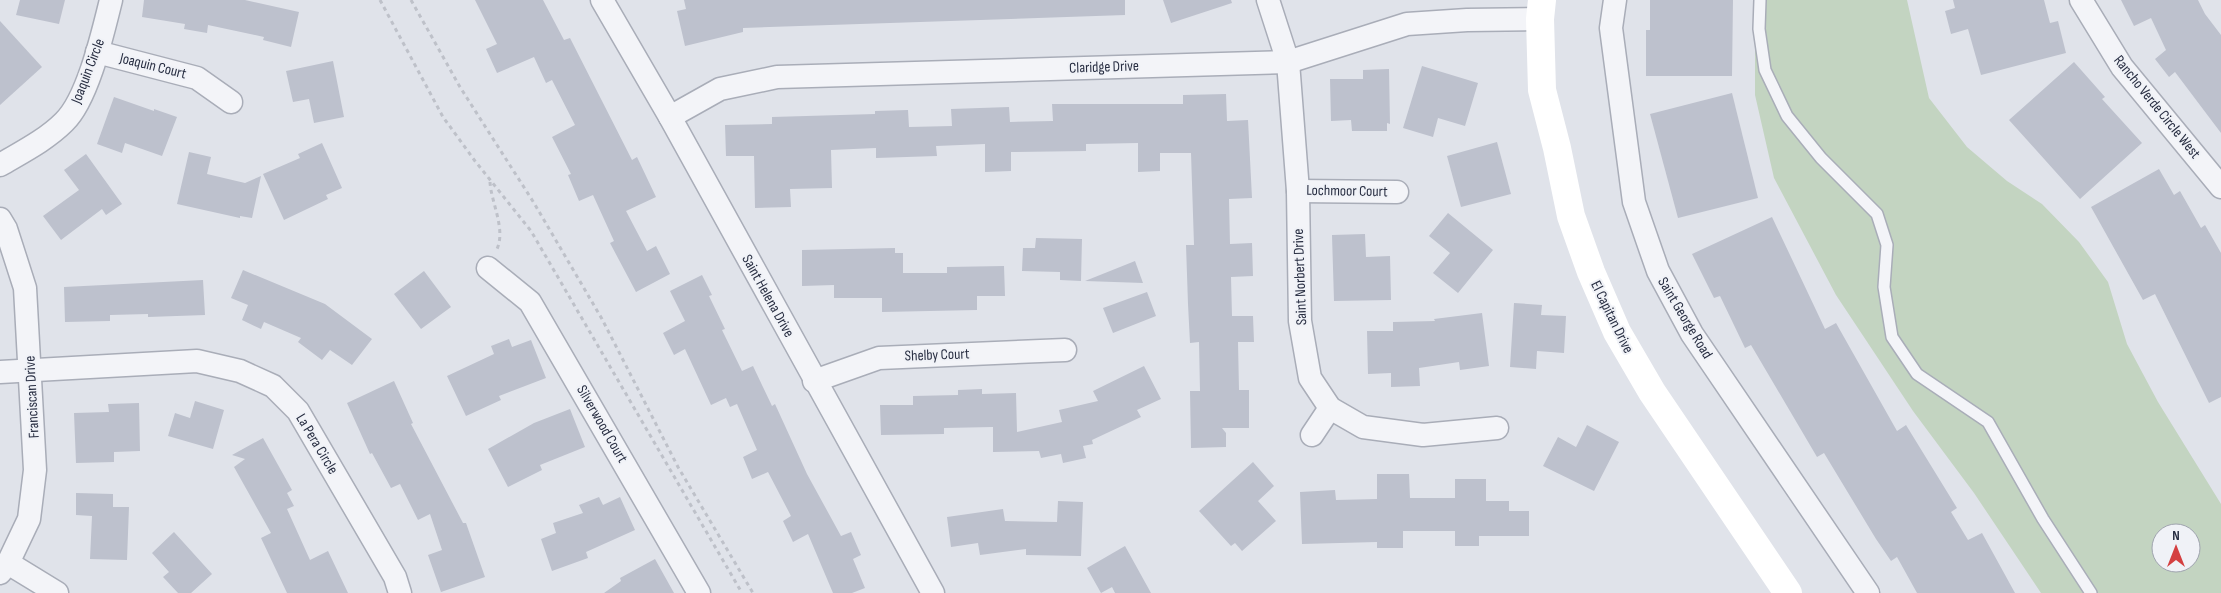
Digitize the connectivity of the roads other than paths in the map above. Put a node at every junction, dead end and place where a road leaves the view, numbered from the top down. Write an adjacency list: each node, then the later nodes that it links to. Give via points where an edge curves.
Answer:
1 (111, 0): 8 (street, Joaquin Circle)
2 (602, 0): 11 (street, Saint Helena Drive)
3 (1268, 0): 9 (street, Saint Norbert Drive)
4 (1615, 0): 31 (street, Saint George Road, via 1611,28 1634,202 1658,272 1692,334)
5 (1760, 0): 32 (lane, via 1759,29 1765,70 1786,116 1821,158 1877,214 1887,245 1884,287 1892,337 1917,374 1988,422 2043,519)
6 (2081, 0): 13 (street, Rancho Verde Circle West, via 2122,67)
7 (1542, 10): 9 (street, Claridge Drive, via 1407,24); 30 (street, El Capitan Drive, via 1542,90 1570,216 1591,272 1618,332 1652,392)
8 (97, 52): 10 (street, Joaquin Court, via 197,78); 12 (street, Joaquin Circle, via 79,100 65,121 44,139)
9 (1288, 62): 11 (street, Claridge Drive, via 777,77 720,89); 14 (street, Saint Norbert Drive)
10 (231, 102)
11 (670, 117): 21 (street, Saint Helena Drive)
12 (0, 165)
13 (2221, 187)
14 (1298, 191): 15 (street, Lochmoor Court); 22 (street, Saint Norbert Drive, via 1300,321 1310,378)
15 (1397, 192)
16 (0, 219): 19 (street, Franciscan Drive, via 6,228 25,288)
17 (488, 268): 28 (street, Silverwood Court, via 530,302)
18 (1065, 350): 21 (street, Shelby Court, via 879,358)
19 (30, 370): 20 (street, La Pera Circle); 25 (street, Franciscan Drive, via 35,470 29,519); 27 (street, La Pera Circle, via 197,361 240,370 272,386 298,411 395,577)
20 (0, 372)
21 (814, 381): 29 (street, Saint Helena Drive)
22 (1330, 408): 23 (street, Saint Norbert Drive, via 1363,427 1423,435); 24 (street)
23 (1497, 428)
24 (1312, 435)
25 (4, 568): 26 (street)
26 (56, 593)
27 (400, 593)
28 (699, 593)
29 (933, 593)
30 (1788, 593)
31 (1868, 593)
32 (2091, 593)

